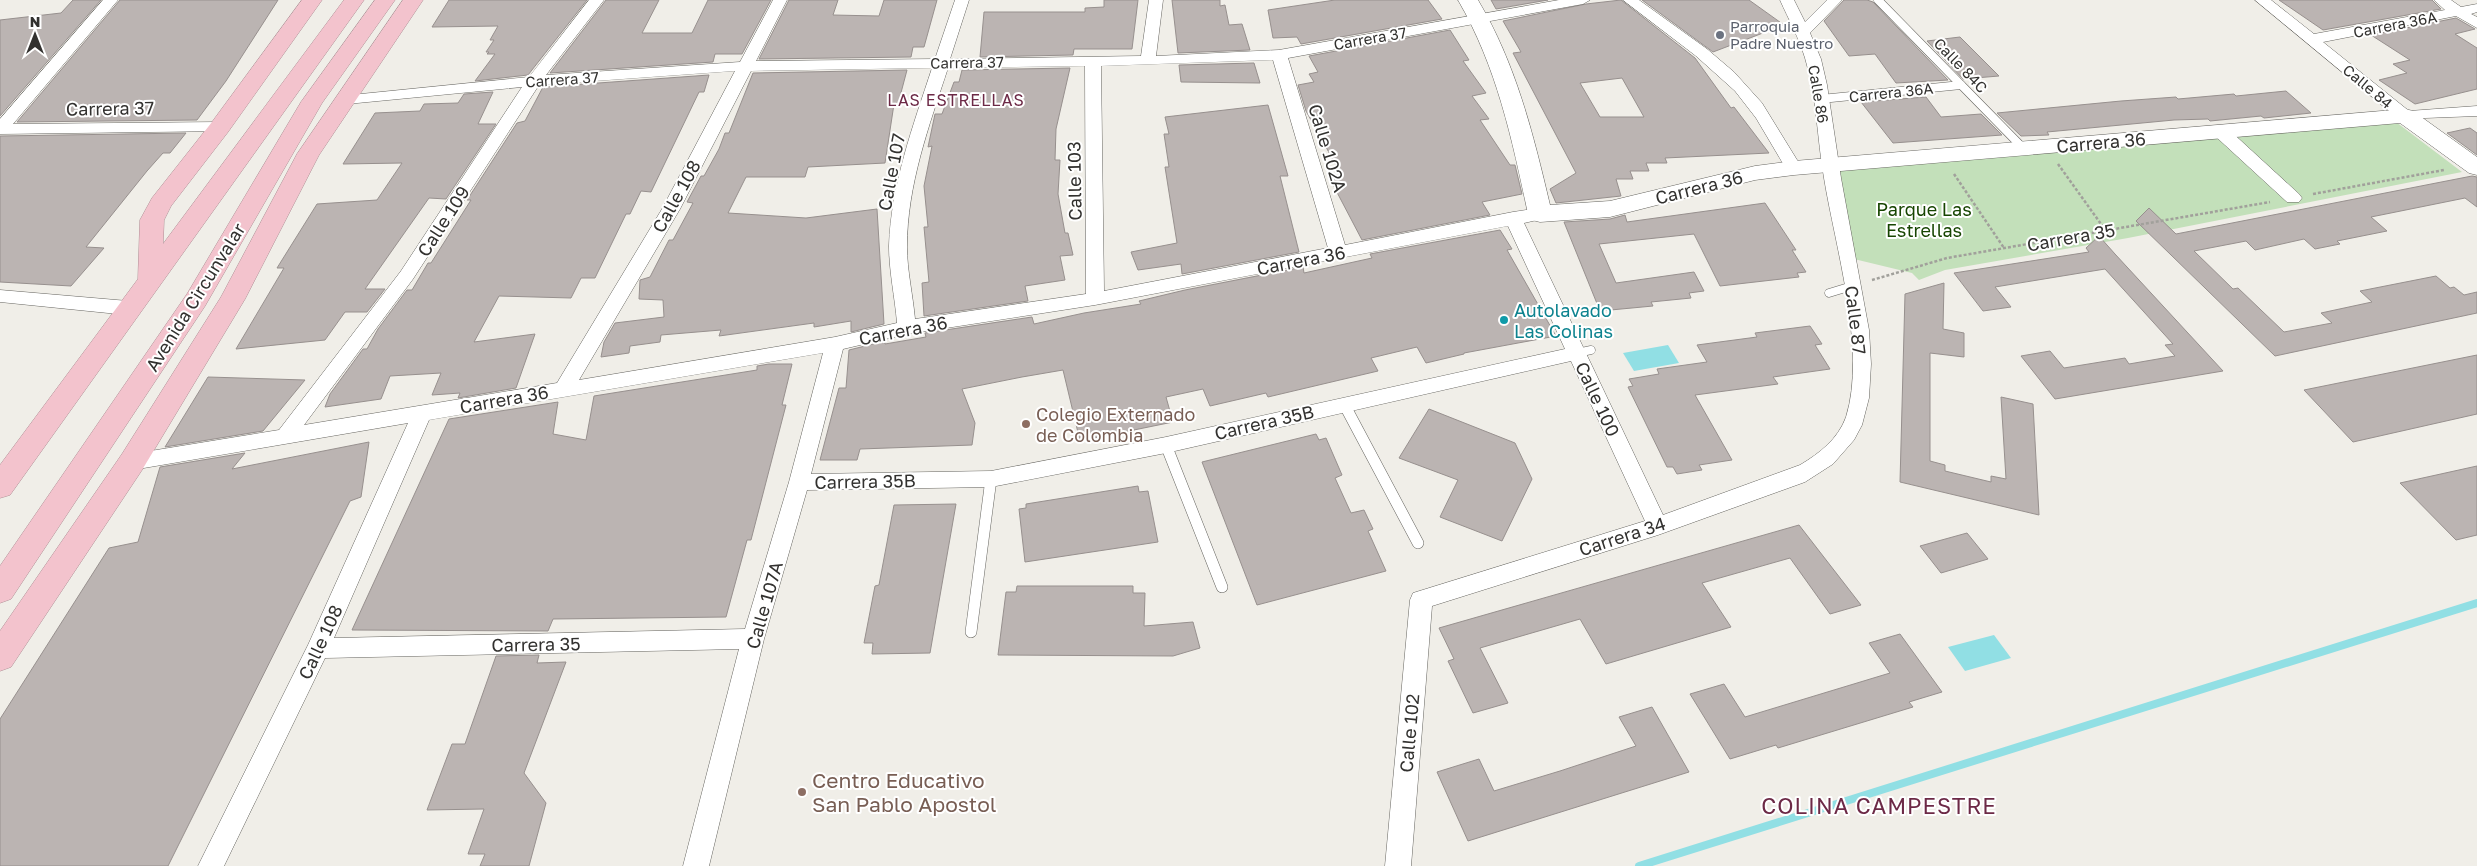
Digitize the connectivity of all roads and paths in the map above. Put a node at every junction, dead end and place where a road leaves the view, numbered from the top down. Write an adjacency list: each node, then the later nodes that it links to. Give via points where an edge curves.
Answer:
1 (111, 0): 35 (street)
2 (312, 0): 34 (highway)
3 (354, 0): 51 (highway)
4 (385, 0): 44 (highway, Avenida Circunvalar, via 312,102)
5 (413, 0): 30 (highway)
6 (597, 0): 28 (street, Calle 109)
7 (780, 0): 27 (street, Calle 108)
8 (962, 0): 26 (street, Calle 107)
9 (1156, 0): 25 (street)
10 (1583, 0): 18 (street, Carrera 37, via 1551,7)
11 (1630, 0): 43 (street, via 1722,69 1742,89 1771,128)
12 (1787, 0): 21 (street, Calle 86)
13 (1835, 0): 21 (street)
14 (1878, 0): 29 (lane, Calle 84C)
15 (2262, 0): 22 (street, Calle 84)
16 (2441, 0): 19 (street)
17 (2477, 8): 19 (street, Carrera 36A)
18 (1474, 9): 23 (street, Carrera 37); 46 (street, via 1496,49 1519,120)
19 (2458, 12): 20 (street); 22 (street, Carrera 36A)
20 (2477, 24)
21 (1802, 33): 31 (street, Calle 86, via 1813,58)
22 (2313, 40): 33 (street, Calle 84)
23 (1279, 55): 25 (street, Carrera 37); 50 (street, Calle 102A)
24 (1092, 61): 25 (street, Carrera 37); 26 (street, Carrera 37); 55 (street, Calle 103)
25 (1148, 61)
26 (941, 62): 27 (street, Carrera 37); 57 (street, Calle 107, via 916,138 905,185 898,247)
27 (747, 66): 28 (street, Carrera 37); 60 (street, Calle 108, via 671,208)
28 (534, 81): 30 (street, Carrera 37); 63 (street, Calle 109, via 407,275)
29 (1961, 85): 31 (lane, Carrera 36A); 38 (lane, Calle 84C)
30 (347, 99): 39 (highway)
31 (1822, 99): 41 (street, Calle 86)
32 (2477, 112): 33 (street, Carrera 36)
33 (2405, 116): 36 (street, Carrera 36); 42 (street, Calle 84)
34 (220, 127): 35 (street, Carrera 37); 51 (highway, via 160,203 152,220)
35 (0, 129)
36 (2220, 131): 37 (street, Carrera 36); 45 (street)
37 (2046, 147): 38 (street, Carrera 36); 48 (path)
38 (2023, 148): 40 (street, Carrera 36)
39 (308, 154): 44 (highway); 65 (highway, via 232,299)
40 (1941, 155): 41 (street, Carrera 36); 49 (path)
41 (1830, 164): 43 (street, Carrera 36); 52 (street, Calle 87)
42 (2475, 166): 45 (path, Carrera 35)
43 (1794, 168): 46 (street, Carrera 36, via 1755,173 1610,209)
44 (254, 201): 73 (highway, Avenida Circunvalar, via 196,300)
45 (2297, 201): 48 (path, Carrera 35)
46 (1540, 214): 47 (street, Carrera 36)
47 (1513, 218): 50 (street, Carrera 36); 59 (street, Calle 100)
48 (2106, 231): 49 (path, Carrera 35)
49 (2004, 248): 52 (path, Carrera 35, via 1947,258)
50 (1338, 253): 55 (street, Carrera 36)
51 (150, 279): 56 (highway)
52 (1852, 286): 53 (lane); 66 (street, Calle 87, via 1862,356 1860,396 1848,434)
53 (1829, 293)
54 (0, 296): 56 (street)
55 (1096, 299): 57 (street, Carrera 36)
56 (128, 308): 69 (highway)
57 (907, 327): 58 (street, Carrera 36)
58 (835, 344): 60 (street, Carrera 36); 68 (street, Calle 107A)
59 (1584, 351): 61 (street, Carrera 35B); 70 (street, Calle 100)
60 (564, 388): 62 (street, Carrera 36)
61 (1344, 404): 64 (street, Carrera 35B); 71 (lane)
62 (422, 414): 63 (street, Carrera 36); 77 (street, Calle 108)
63 (284, 438): 65 (street, Carrera 36)
64 (1166, 445): 67 (street, Carrera 35B); 72 (lane)
65 (132, 462): 78 (highway)
66 (1820, 465): 70 (street, Carrera 34, via 1798,476)
67 (990, 478): 68 (street, Carrera 35B); 75 (lane)
68 (799, 482): 76 (street, Calle 107A)
69 (0, 487)
70 (1658, 526): 74 (street, Carrera 34)
71 (1418, 543)
72 (1222, 587)
73 (0, 590)
74 (1421, 600): 81 (street, Calle 102)
75 (971, 632)
76 (753, 639): 77 (street, Carrera 35); 80 (street, Calle 107A)
77 (318, 648): 79 (street, Calle 108)
78 (0, 657)
79 (211, 866)
80 (696, 866)
81 (1398, 866)

